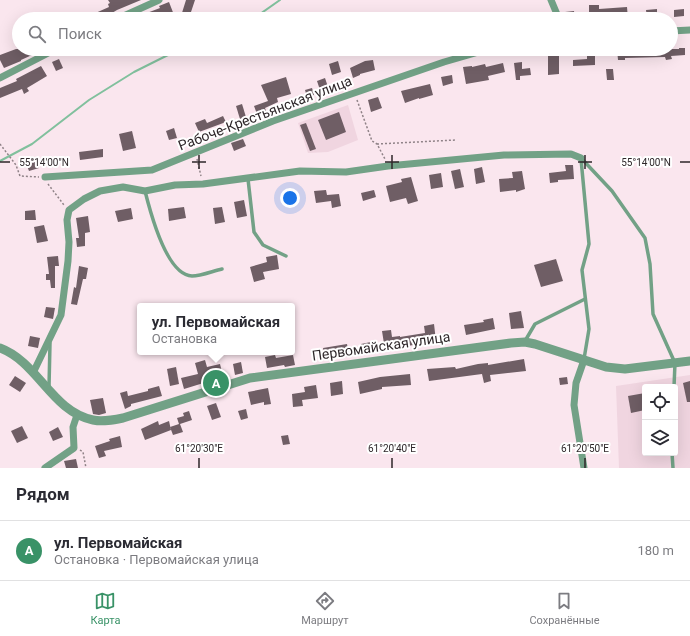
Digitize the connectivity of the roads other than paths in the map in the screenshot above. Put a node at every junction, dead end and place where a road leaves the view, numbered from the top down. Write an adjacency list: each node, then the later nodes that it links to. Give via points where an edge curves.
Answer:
1 (159, 0): 3 (street)
2 (551, 0): 4 (street)
3 (132, 12)
4 (556, 12)
5 (690, 30): 6 (street)
6 (678, 31)
7 (42, 56): 9 (street)
8 (465, 56): 11 (street, Рабоче-Крестьянская улица, via 273,121 152,170)
9 (0, 78)
10 (581, 158): 12 (street, via 571,154 504,155 346,172 300,171); 16 (lane, via 589,244 582,270); 22 (lane, via 612,191 645,238 650,264 653,314)
11 (45, 177)
12 (248, 179): 13 (street, via 175,185); 14 (lane, via 254,232 263,245)
13 (145, 191): 15 (lane, via 162,246 178,270 191,276); 17 (street, via 123,187 100,191 69,210 68,261 61,315)
14 (286, 256)
15 (222, 269)
16 (585, 299): 18 (lane, via 535,324); 20 (lane, via 589,329)
17 (50, 338): 23 (street); 25 (lane)
18 (525, 342): 20 (street, Первомайская улица); 26 (street, Первомайская улица, via 250,378 107,421)
19 (0, 348): 23 (street, via 21,360)
20 (584, 360): 22 (street, Первомайская улица, via 606,367 625,369); 29 (street, via 576,383 574,405)
21 (690, 361): 22 (street, Первомайская улица)
22 (675, 363): 24 (lane)
23 (33, 373): 25 (street)
24 (674, 384)
25 (49, 388): 26 (street)
26 (77, 415): 28 (street, via 73,427 74,448)
27 (672, 456): 30 (lane)
28 (45, 468)
29 (584, 468)
30 (673, 468)

